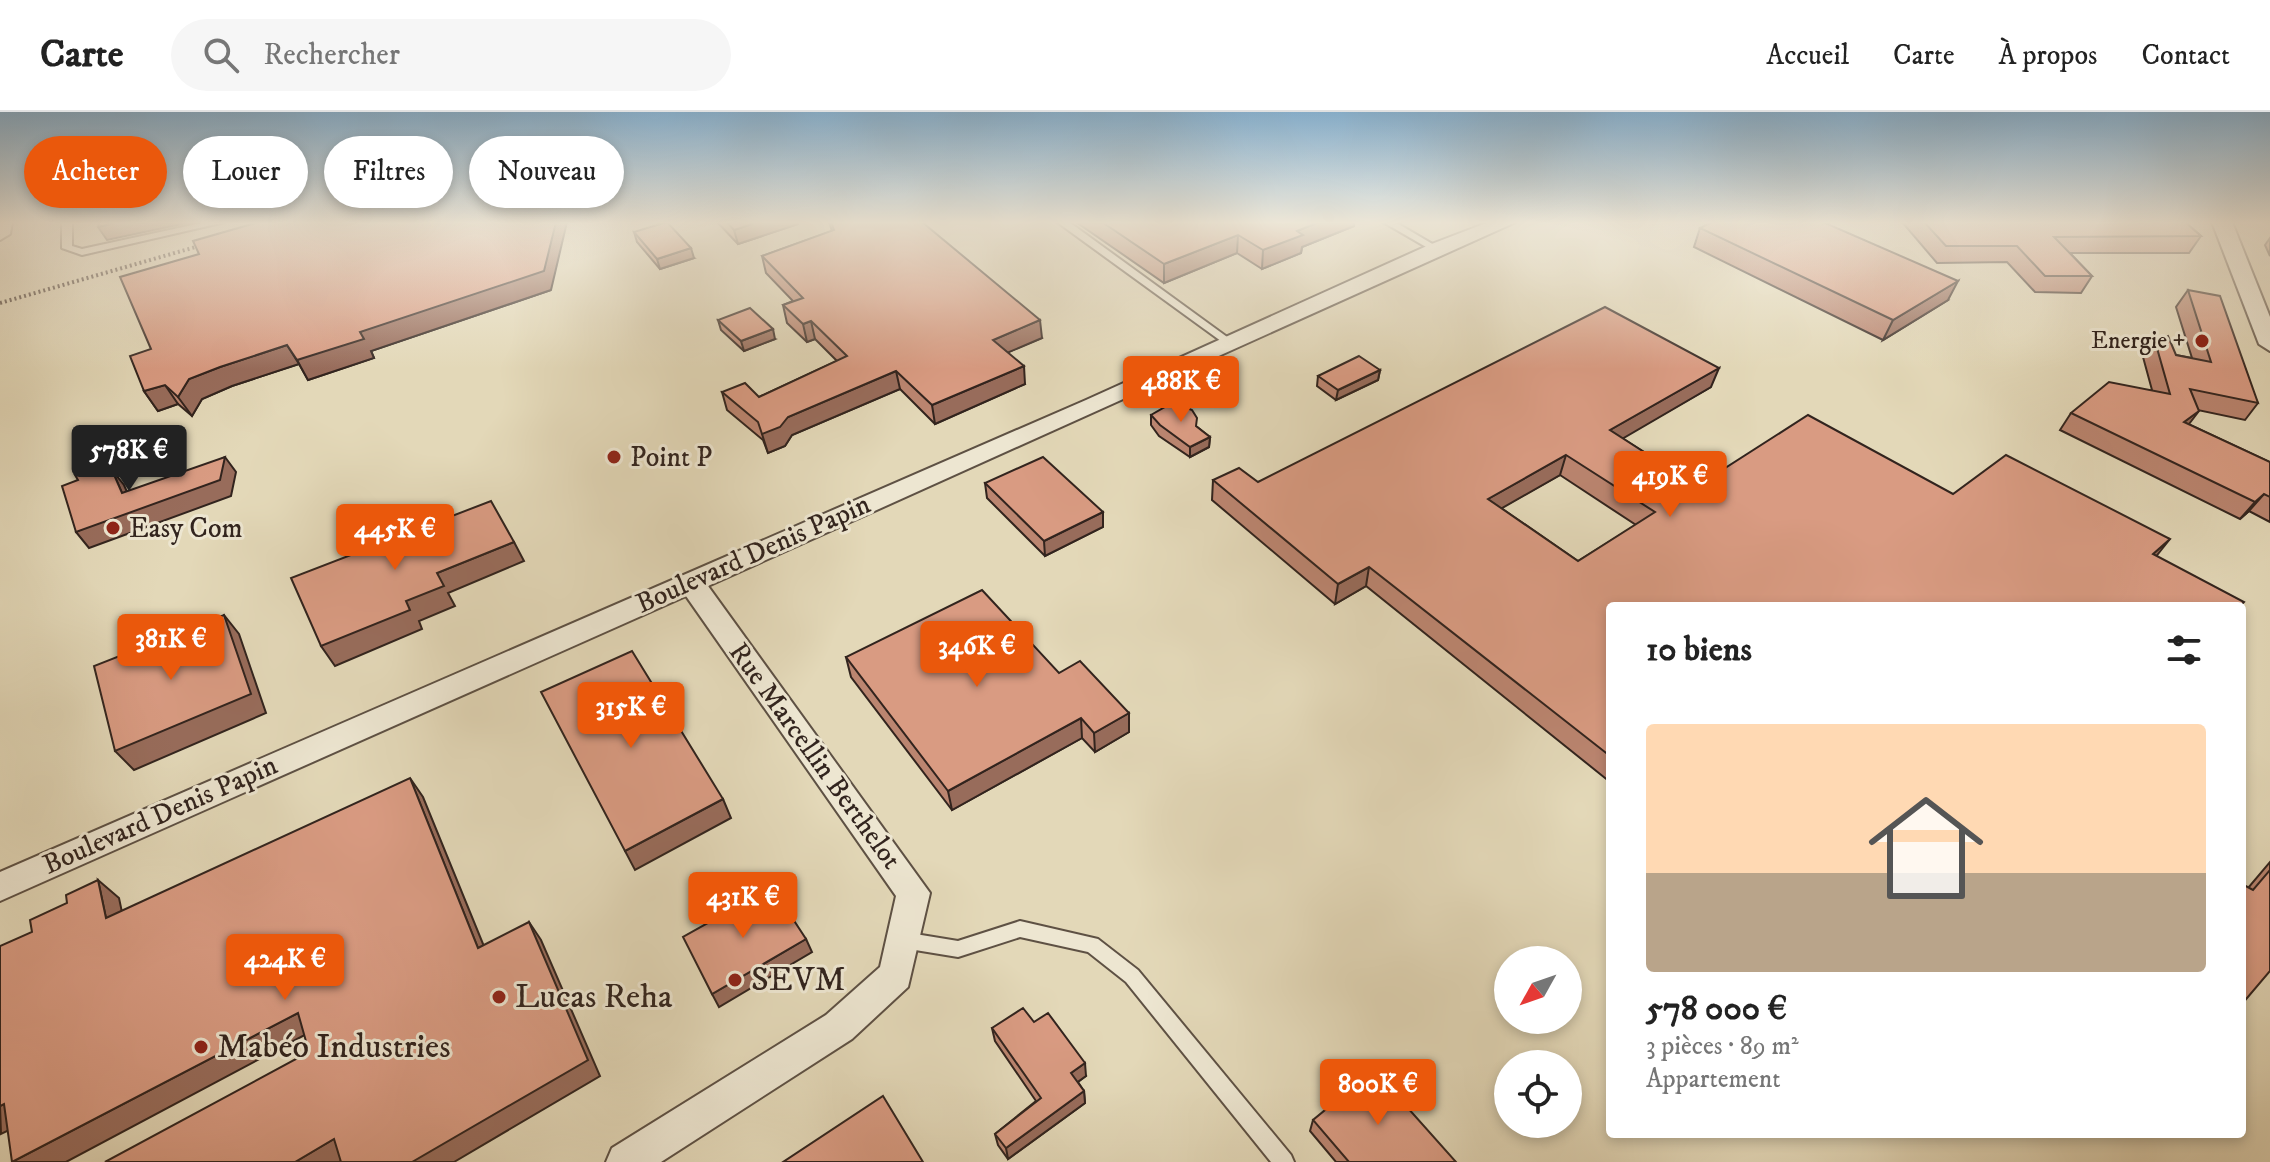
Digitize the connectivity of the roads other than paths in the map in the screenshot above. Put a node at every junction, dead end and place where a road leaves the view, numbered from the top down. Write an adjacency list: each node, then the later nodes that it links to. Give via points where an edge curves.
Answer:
1 (1130, 271): 4 (lane)
2 (1387, 271): 4 (street, Boulevard Denis Papin)
3 (2241, 271): 5 (street)
4 (1229, 342): 6 (street, Boulevard Denis Papin)
5 (2270, 344)
6 (690, 581): 7 (street, Boulevard Denis Papin); 8 (street, Rue Marcellin Berthelot, via 913,893)
7 (0, 887)
8 (903, 940): 9 (street, Rue Marcellin Berthelot, via 896,976 839,1027); 10 (lane, via 958,949 1020,929 1092,945 1132,976)
9 (626, 1162)
10 (1284, 1162)

